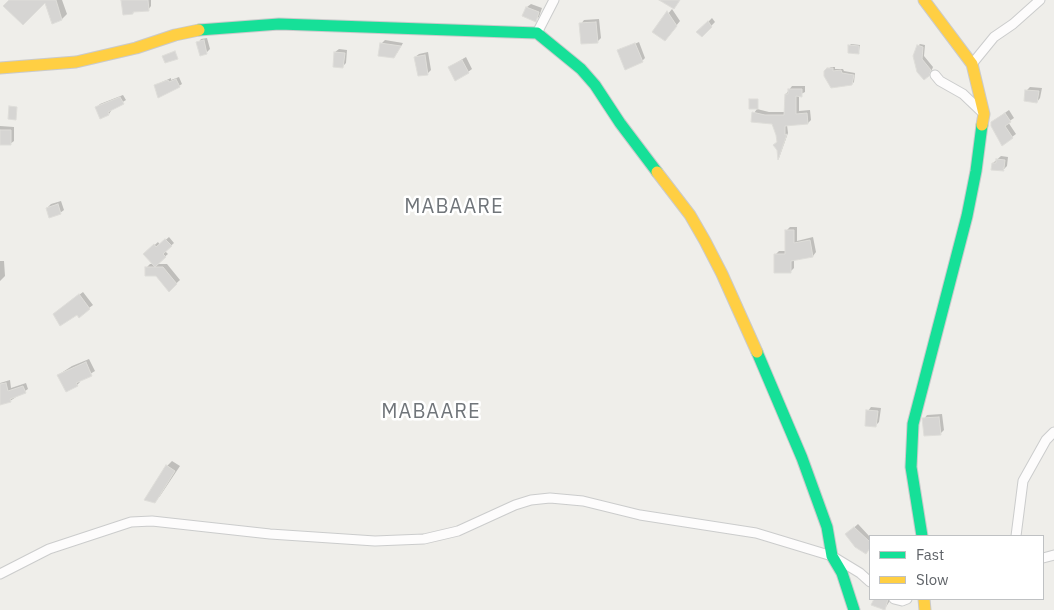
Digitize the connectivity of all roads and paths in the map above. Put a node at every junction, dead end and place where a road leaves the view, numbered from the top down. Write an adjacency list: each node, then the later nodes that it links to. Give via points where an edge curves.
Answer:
1 (554, 0): 6 (street)
2 (924, 0): 7 (street)
3 (1033, 0): 5 (street)
4 (1040, 0): 5 (street)
5 (1014, 24): 7 (street, via 994,38)
6 (537, 33): 8 (street, via 297,24 207,28 76,62); 14 (street, via 582,69 595,85 690,215 705,241 798,449 827,527)
7 (972, 64): 10 (street)
8 (0, 68)
9 (935, 74): 10 (street)
10 (984, 114): 12 (street, via 967,216 913,424 911,467)
11 (1054, 432): 13 (street, via 1023,481)
12 (922, 535)
13 (1016, 535)
14 (832, 556): 15 (street, via 756,533 640,515 583,501 550,498 531,500 458,532 424,539 375,541 152,521 131,522 49,549); 16 (street); 17 (street, via 842,573)
15 (0, 574)
16 (869, 581)
17 (851, 608)

